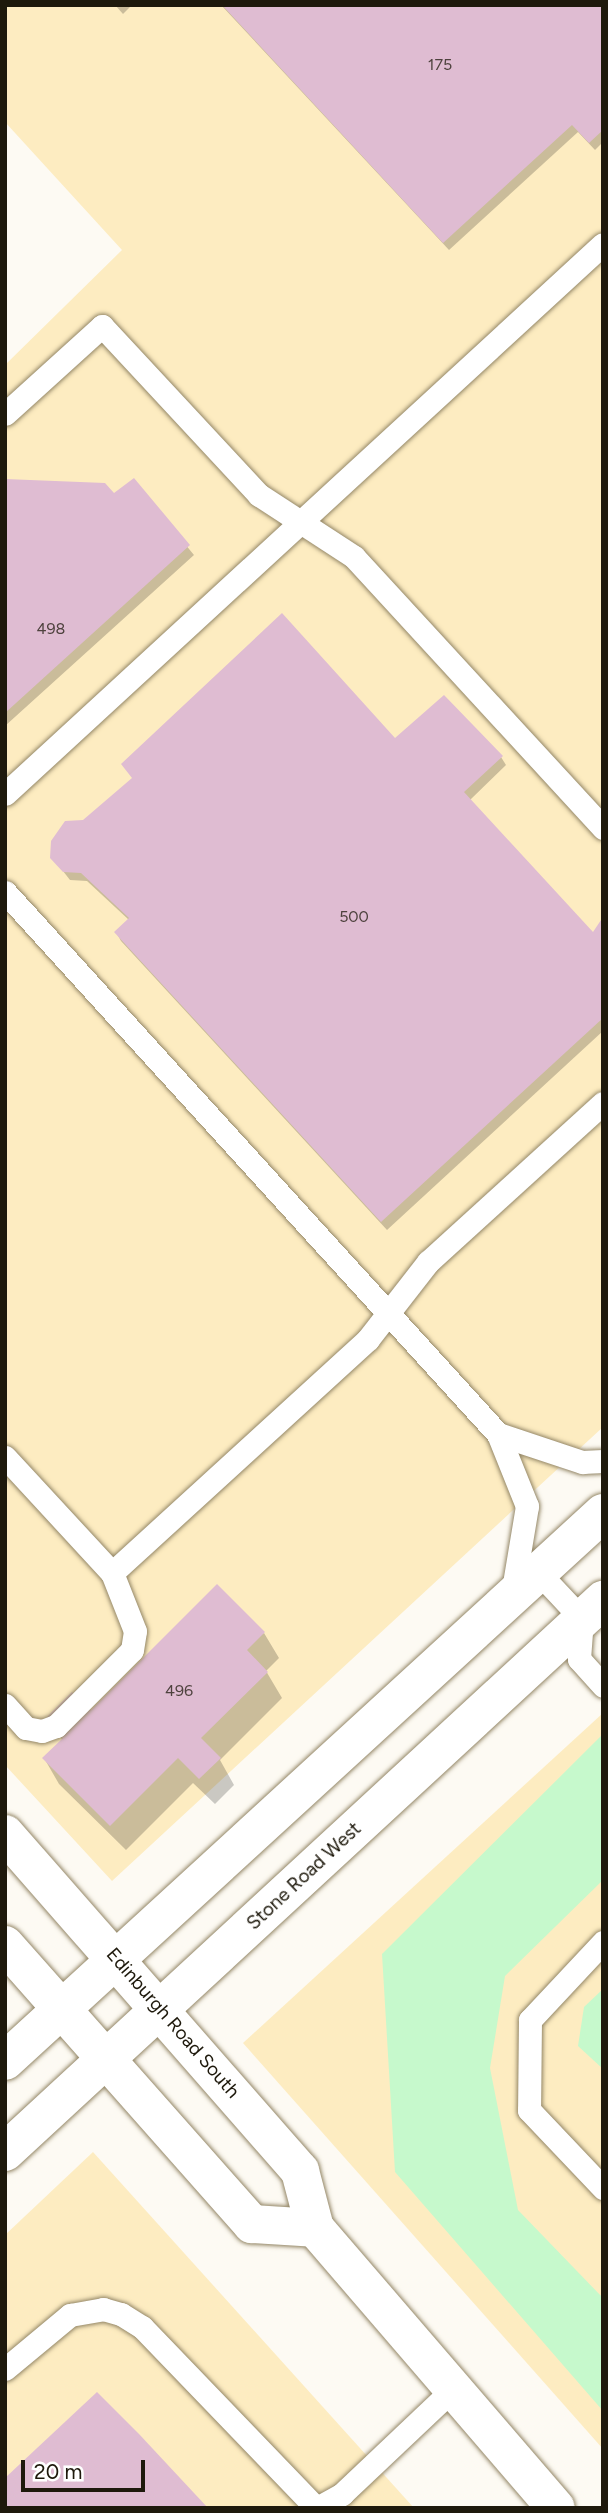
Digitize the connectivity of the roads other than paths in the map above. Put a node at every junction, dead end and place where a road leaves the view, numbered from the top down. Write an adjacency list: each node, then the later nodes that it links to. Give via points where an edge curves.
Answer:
1 (603, 244): 3 (lane)
2 (5, 414): 3 (lane, via 102,326 259,495)
3 (303, 524): 4 (lane); 5 (lane, via 354,557)
4 (5, 794)
5 (603, 828)
6 (5, 892): 8 (lane)
7 (603, 1103): 8 (lane, via 428,1262)
8 (389, 1313): 9 (lane); 13 (lane, via 359,1348)
9 (498, 1434): 11 (lane, via 582,1462); 14 (lane, via 527,1506)
10 (5, 1457): 13 (lane)
11 (603, 1461)
12 (603, 1513): 14 (main road)
13 (112, 1573): 17 (lane, via 135,1631 132,1650 56,1726 26,1728)
14 (525, 1584): 15 (lane); 21 (main road)
15 (596, 1612): 16 (lane, via 579,1659); 23 (main road, Stone Road West)
16 (603, 1686)
17 (5, 1705)
18 (5, 1834): 21 (main road, Edinburgh Road South)
19 (603, 1942): 27 (lane, via 530,2020 529,2110)
20 (5, 1945): 22 (main road)
21 (118, 1959): 22 (main road); 23 (main road, Edinburgh Road South)
22 (63, 2008): 24 (main road); 25 (main road)
23 (162, 2008): 24 (main road, Stone Road West); 28 (main road, Edinburgh Road South, via 300,2171)
24 (106, 2059): 26 (main road, Stone Road West); 28 (main road, via 252,2224)
25 (5, 2062)
26 (5, 2152)
27 (603, 2188)
28 (315, 2228): 30 (main road, Edinburgh Road South)
29 (5, 2369): 31 (lane, via 70,2315 103,2309 121,2314 142,2327)
30 (454, 2388): 31 (lane, via 342,2494); 32 (main road, Edinburgh Road South)
31 (316, 2508)
32 (556, 2508)

